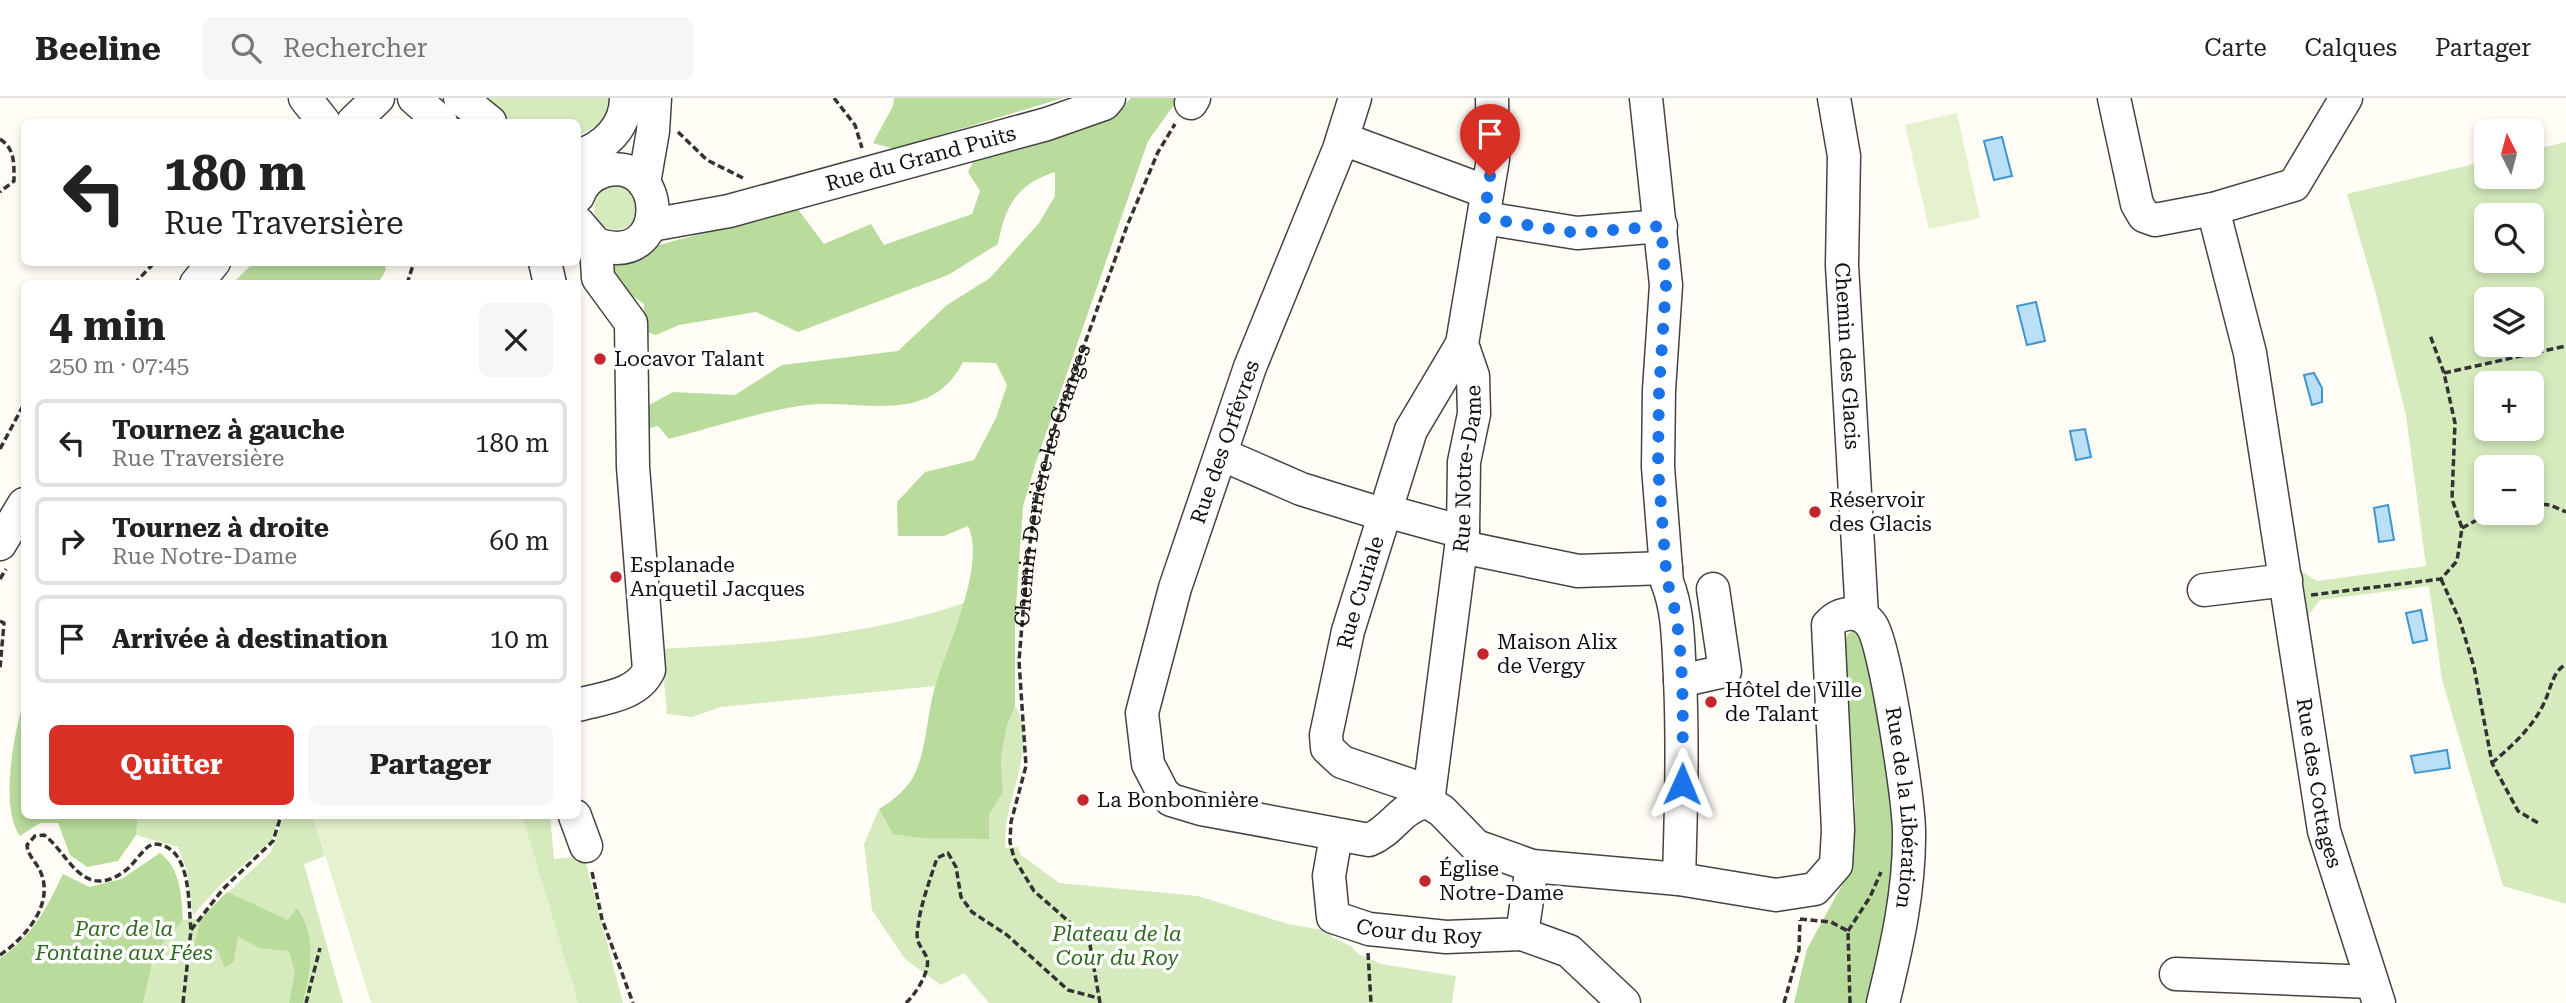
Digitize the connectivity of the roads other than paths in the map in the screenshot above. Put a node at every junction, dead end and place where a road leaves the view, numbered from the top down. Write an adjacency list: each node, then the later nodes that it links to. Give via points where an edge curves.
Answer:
1 (305, 98): 15 (street)
2 (379, 98): 16 (street)
3 (460, 98): 18 (street)
4 (626, 98): 20 (street, via 619,127 600,145)
5 (641, 98): 20 (street, via 635,140)
6 (655, 98): 21 (street)
7 (1109, 98): 21 (street, Rue du Grand Puits, via 1104,104 1047,124 729,211)
8 (1355, 98): 19 (street, Rue des Orfèvres)
9 (1492, 98): 22 (street, Rue Notre-Dame, via 1493,159)
10 (1646, 98): 24 (street)
11 (1834, 98): 38 (street, Chemin des Glacis, via 1844,156 1842,265)
12 (2114, 98): 23 (street, via 2137,204 2144,216 2155,220)
13 (2346, 98): 23 (street, via 2294,185)
14 (432, 109): 17 (street)
15 (322, 119)
16 (356, 119)
17 (462, 119)
18 (486, 119)
19 (1343, 139): 22 (street); 29 (street, Rue des Orfèvres, via 1250,367)
20 (586, 177): 21 (street, via 635,175)
21 (649, 201): 25 (street, via 633,244 621,248)
22 (1486, 205): 24 (street, via 1577,233); 28 (street, Rue Notre-Dame)
23 (2213, 209): 36 (street, Rue des Cottages, via 2250,353)
24 (1661, 226): 34 (street, via 1666,285 1658,467)
25 (581, 242): 40 (street, via 598,278 631,323 634,477 649,670 630,691)
26 (211, 266): 27 (street)
27 (199, 280)
28 (1462, 344): 31 (street, Rue Curiale, via 1411,430); 32 (street, Rue Notre-Dame, via 1473,376 1474,414 1464,463)
29 (1221, 454): 31 (street, via 1301,489); 43 (street, Rue des Orfèvres, via 1175,588 1142,713 1149,764 1171,800)
30 (21, 509): 33 (street)
31 (1386, 513): 32 (street); 41 (street, Rue Curiale, via 1348,631 1331,700 1327,748 1342,762)
32 (1463, 540): 34 (street, via 1578,571); 41 (street, Rue Notre-Dame)
33 (0, 544)
34 (1666, 568): 39 (street, via 1678,632)
35 (1713, 589): 39 (street, via 1724,671)
36 (2287, 589): 37 (street); 49 (street, Rue des Cottages, via 2324,831)
37 (2204, 590)
38 (1862, 616): 46 (street, via 1847,613 1828,625 1838,830 1836,865 1827,879 1815,889 1776,895); 51 (street, Rue de la Libération, via 1876,632 1909,828 1901,931)
39 (1680, 681): 46 (street)
40 (581, 704)
41 (1428, 796): 43 (street, via 1385,833 1369,840); 45 (street, via 1476,846)
42 (576, 819): 44 (street)
43 (1336, 836): 47 (street, Cour du Roy, via 1329,876 1333,917 1369,929 1446,937)
44 (586, 845)
45 (1532, 866): 46 (street); 47 (street)
46 (1679, 879)
47 (1522, 934): 50 (street, via 1569,951)
48 (2176, 974): 49 (street, Rue des Cottages)
49 (2375, 992)
50 (1624, 1003)
51 (1883, 1003)

